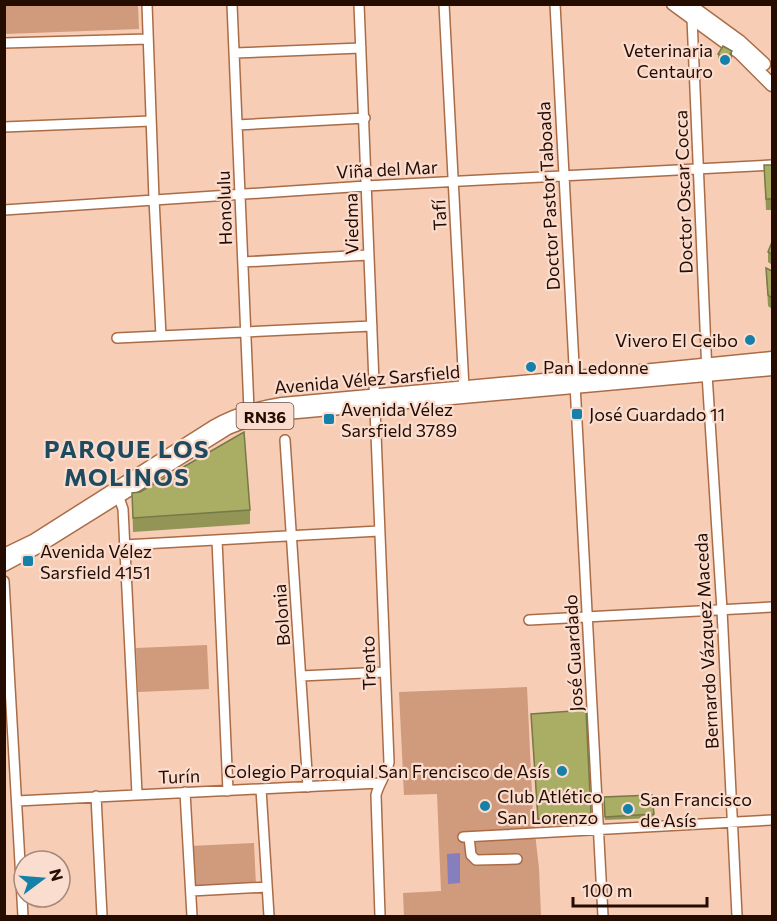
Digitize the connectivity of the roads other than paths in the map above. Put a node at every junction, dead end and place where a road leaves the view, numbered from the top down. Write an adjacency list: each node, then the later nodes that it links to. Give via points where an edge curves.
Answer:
1 (147, 4): 9 (street)
2 (232, 4): 12 (street, Honolulu)
3 (359, 4): 11 (street, Viedma)
4 (444, 4): 22 (street, Tafí)
5 (555, 4): 21 (street, Doctor Pastor Taboada)
6 (673, 4): 8 (main road)
7 (688, 4): 13 (main road, via 739,41)
8 (692, 18): 14 (main road, via 740,53); 20 (street, Doctor Oscar Cocca)
9 (148, 39): 10 (street); 16 (street)
10 (4, 43)
11 (361, 48): 12 (street); 15 (street, Viedma)
12 (234, 53): 17 (street, Honolulu)
13 (772, 74)
14 (772, 85)
15 (365, 118): 17 (street); 23 (street, Viedma)
16 (151, 121): 18 (street); 25 (street)
17 (237, 125): 24 (street, Honolulu)
18 (4, 127)
19 (772, 165): 20 (street, Viña del Mar)
20 (699, 171): 21 (street, Viña del Mar); 34 (street, Doctor Oscar Cocca)
21 (564, 176): 22 (street, Viña del Mar); 36 (street, Doctor Pastor Taboada)
22 (454, 182): 23 (street, Viña del Mar); 37 (street, Tafí)
23 (366, 186): 24 (street, Viña del Mar); 27 (street, Viedma)
24 (240, 195): 25 (street, Viña del Mar); 28 (street, Honolulu)
25 (154, 198): 26 (street, Viña del Mar); 31 (street)
26 (4, 210)
27 (368, 255): 28 (street); 29 (street, Viedma)
28 (243, 262): 30 (street, Honolulu)
29 (372, 326): 30 (street); 38 (street, Viedma)
30 (245, 332): 31 (street); 39 (street, Honolulu)
31 (161, 336): 32 (street)
32 (117, 338)
33 (772, 358): 34 (main road, Avenida Vélez Sarsfield / RN36)
34 (707, 369): 35 (main road, Avenida Vélez Sarsfield / RN36); 36 (main road, Avenida Vélez Sarsfield / RN36); 50 (street, Bernardo Vázquez Maceda)
35 (772, 369)
36 (574, 382): 37 (main road, Avenida Vélez Sarsfield / RN36); 38 (main road, Avenida Vélez Sarsfield / RN36); 51 (street, José Guardado)
37 (464, 388): 38 (main road, Avenida Vélez Sarsfield / RN36)
38 (374, 401): 39 (main road, Avenida Vélez Sarsfield / RN36, via 282,404); 41 (main road, Avenida Vélez Sarsfield / RN36, via 251,418); 42 (street, Trento)
39 (249, 411): 41 (main road, Avenida Vélez Sarsfield / RN36, via 219,423)
40 (285, 440): 43 (street, Bolonia)
41 (117, 493): 45 (street, via 123,509); 46 (main road, Avenida Vélez Sarsfield / RN36); 47 (main road, Avenida Vélez Sarsfield / RN36, via 27,554)
42 (379, 531): 43 (street); 53 (street, Trento)
43 (292, 536): 44 (street); 54 (street, Bolonia)
44 (217, 540): 45 (street); 59 (street)
45 (124, 545): 61 (street)
46 (4, 555)
47 (4, 565)
48 (4, 580): 55 (street)
49 (772, 607): 50 (street)
50 (722, 610): 51 (street); 65 (street, Bernardo Vázquez Maceda)
51 (587, 617): 52 (street); 66 (street, José Guardado)
52 (529, 620)
53 (385, 672): 54 (street); 56 (street, Trento, via 389,762)
54 (302, 676): 57 (street, Bolonia)
55 (8, 694): 63 (street)
56 (379, 783): 57 (street, Turín); 74 (street, Trento, via 375,809)
57 (308, 787): 58 (street, Turín)
58 (261, 789): 59 (street, Turín); 68 (street)
59 (228, 791): 60 (street, Turín)
60 (185, 792): 61 (street, Turín); 69 (street)
61 (137, 794): 62 (street, Turín)
62 (96, 796): 63 (street, Turín); 71 (street)
63 (17, 801): 70 (street)
64 (772, 820): 65 (street)
65 (732, 822): 66 (street); 76 (street, Bernardo Vázquez Maceda)
66 (599, 830): 67 (street, via 466,837 476,860); 75 (street, José Guardado)
67 (517, 859)
68 (267, 887): 69 (street); 73 (street)
69 (191, 891): 72 (street)
70 (23, 916)
71 (102, 916)
72 (192, 916)
73 (269, 916)
74 (380, 916)
75 (603, 916)
76 (737, 916)

